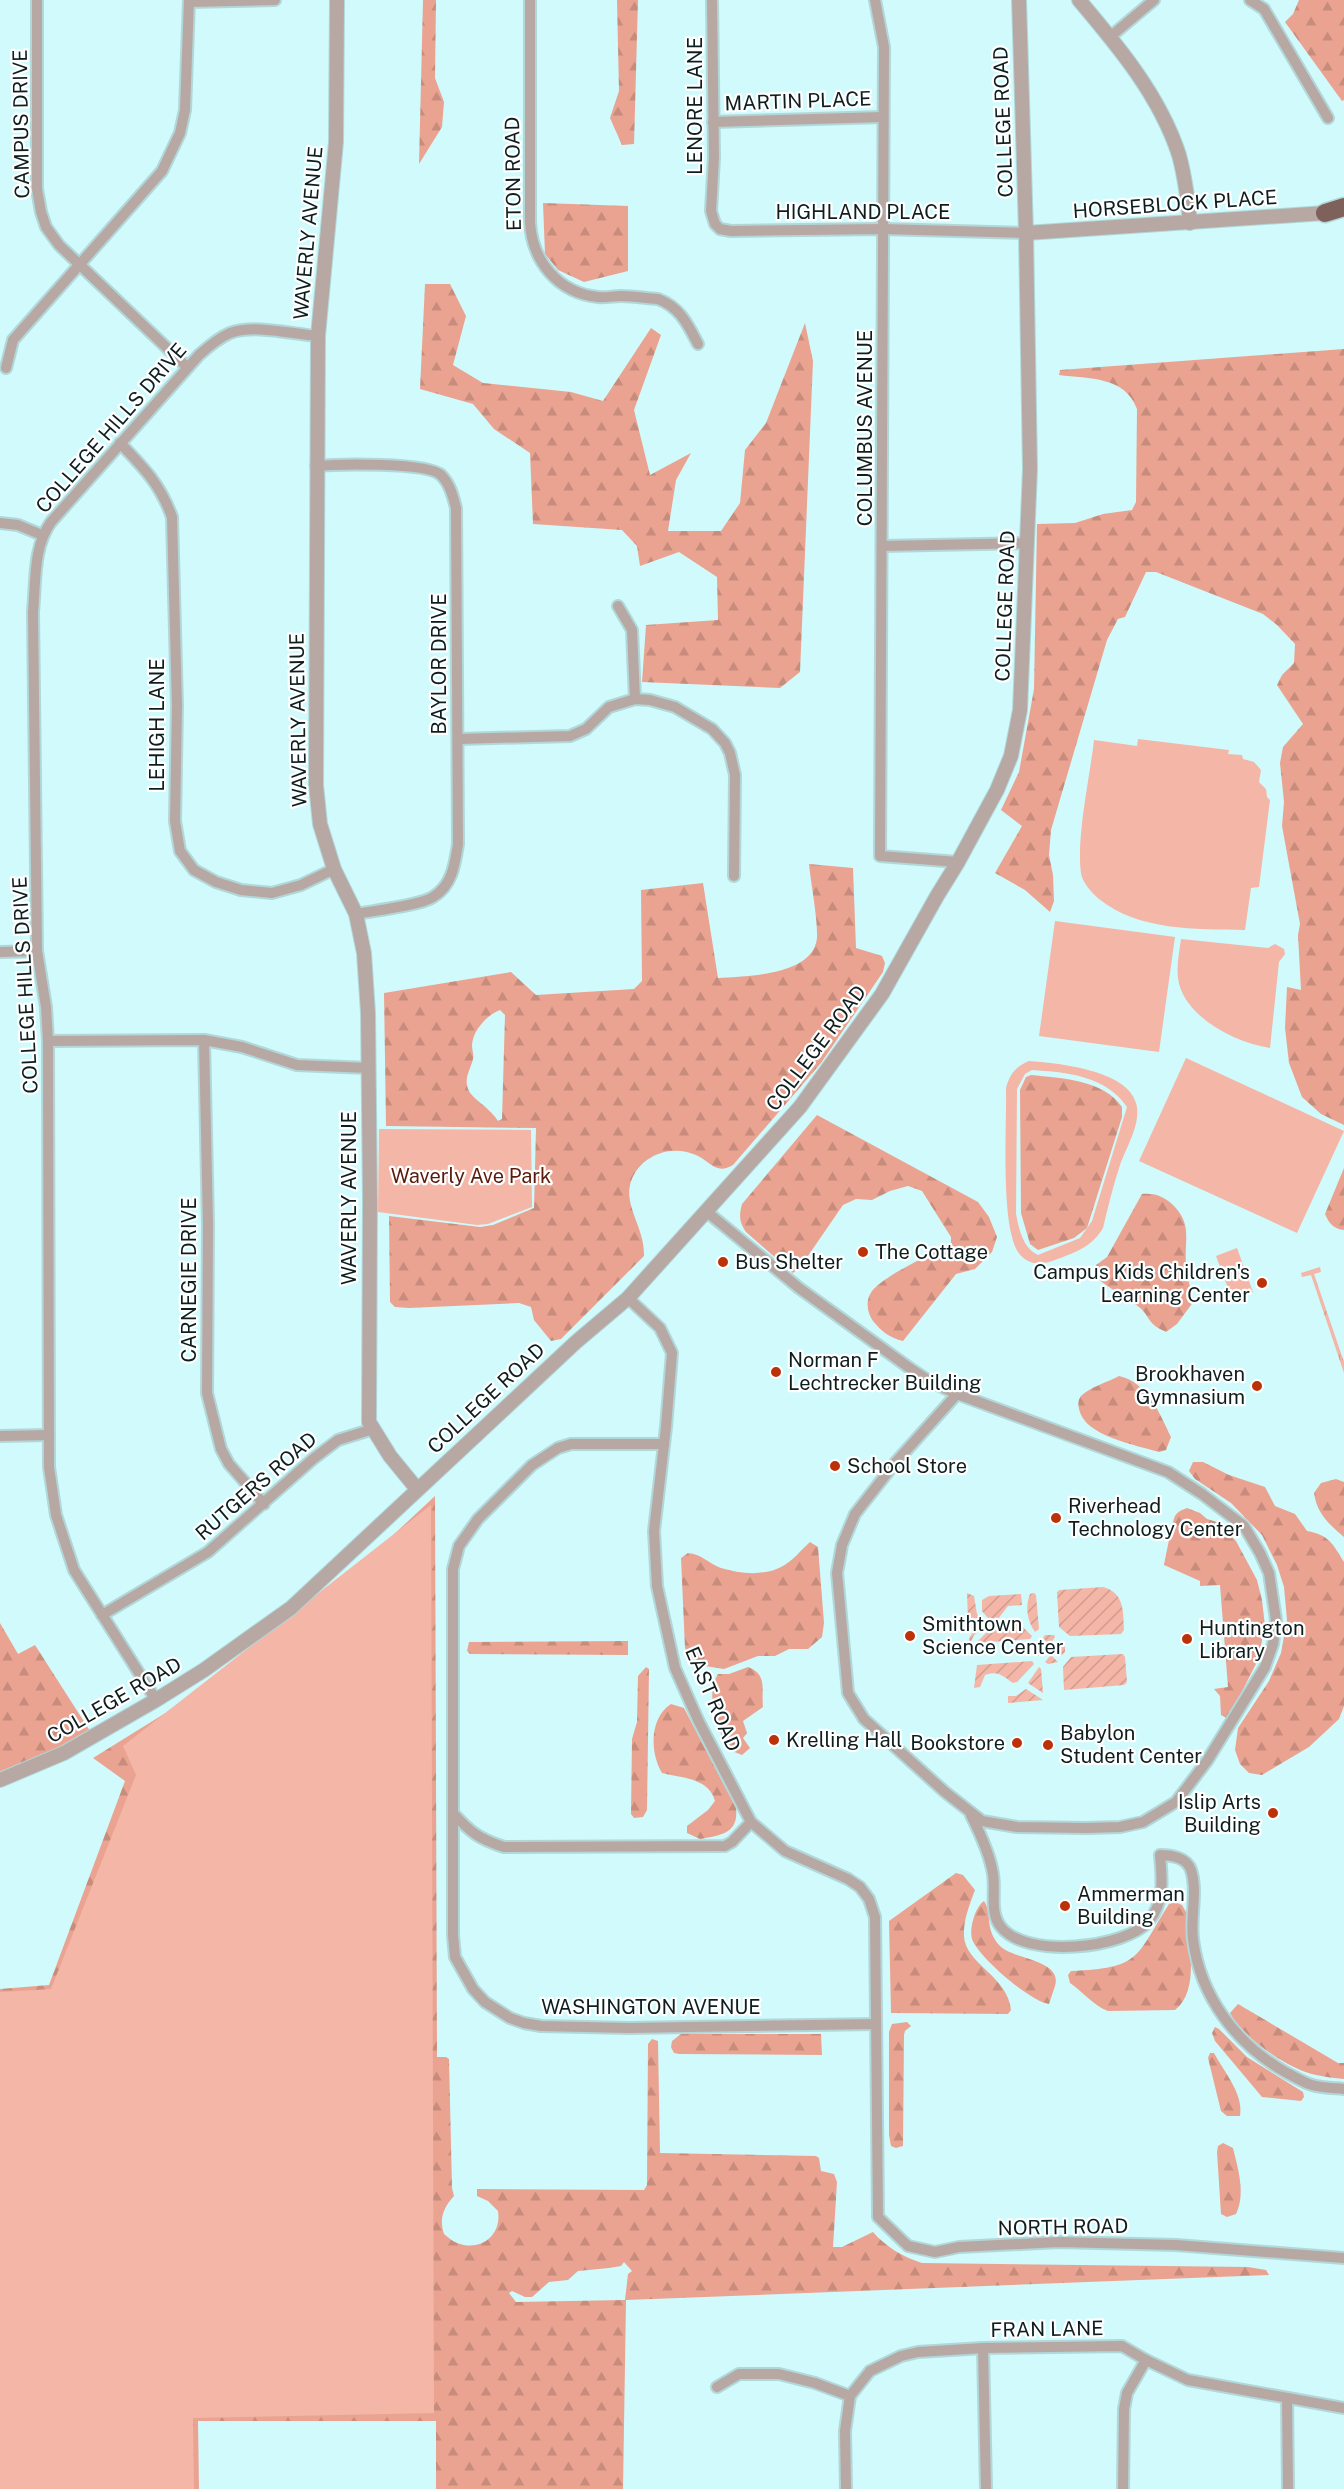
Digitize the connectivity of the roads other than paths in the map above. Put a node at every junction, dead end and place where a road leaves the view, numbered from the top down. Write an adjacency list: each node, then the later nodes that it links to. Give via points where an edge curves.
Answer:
1 (37, 0): 23 (street, CAMPUS DRIVE, via 40,212 59,245)
2 (275, 0): 11 (street)
3 (337, 0): 24 (street, WAVERLY AVENUE, via 336,142)
4 (530, 0): 25 (street, ETON ROAD, via 530,222 537,255 558,281 583,294 666,302 683,317)
5 (712, 0): 15 (street, LENORE LANE)
6 (875, 0): 13 (street, COLUMBUS AVENUE, via 884,47)
7 (1018, 0): 22 (street, COLLEGE ROAD)
8 (1079, 0): 12 (street)
9 (1154, 0): 12 (street)
10 (1250, 0): 14 (street, via 1264,9)
11 (189, 1): 23 (street, via 187,86 180,133 162,171)
12 (1110, 38): 20 (street, via 1151,96 1173,140 1183,172)
13 (883, 117): 15 (street, MARTIN PLACE); 21 (street, COLUMBUS AVENUE)
14 (1328, 118)
15 (713, 122): 17 (street, LENORE LANE)
16 (1344, 207): 18 (highway)
17 (711, 211): 21 (street, HIGHLAND PLACE, via 720,229 732,231)
18 (1325, 213): 19 (highway); 20 (street, HORSEBLOCK PLACE)
19 (1344, 217)
20 (1190, 223): 22 (street, HORSEBLOCK PLACE)
21 (883, 229): 22 (street, HIGHLAND PLACE); 33 (street, COLUMBUS AVENUE)
22 (1026, 233): 32 (street, COLLEGE ROAD)
23 (79, 265): 26 (street, CAMPUS DRIVE); 27 (street, via 13,340)
24 (318, 336): 26 (street, COLLEGE HILLS DRIVE, via 238,331 214,343); 29 (street, WAVERLY AVENUE)
25 (698, 344)
26 (187, 366): 28 (street, COLLEGE HILLS DRIVE)
27 (6, 368)
28 (120, 443): 31 (street, COLLEGE HILLS DRIVE); 38 (street, LEHIGH LANE, via 152,477 172,517 177,706 175,821 180,851 194,870 241,890 272,892 301,885)
29 (316, 466): 36 (street, BAYLOR DRIVE, via 424,467 441,474 449,484 456,508); 38 (street, WAVERLY AVENUE, via 316,785 320,824)
30 (0, 523): 31 (street, via 18,525)
31 (42, 535): 41 (street, COLLEGE HILLS DRIVE, via 33,612)
32 (1028, 543): 33 (street); 37 (street, COLLEGE ROAD, via 1020,710 1011,756)
33 (882, 546): 37 (street, COLUMBUS AVENUE, via 880,856)
34 (618, 606): 35 (street, via 632,630)
35 (635, 699): 36 (street, via 609,707 586,729 570,736); 39 (street, via 675,707 702,722 724,743 735,775)
36 (458, 739): 40 (street, BAYLOR DRIVE, via 458,844 448,882 433,898)
37 (958, 862): 46 (street, COLLEGE ROAD, via 882,994 800,1107)
38 (334, 868): 40 (street, WAVERLY AVENUE)
39 (734, 876)
40 (356, 914): 45 (street, WAVERLY AVENUE, via 368,1013)
41 (37, 951): 42 (street); 44 (street, COLLEGE HILLS DRIVE)
42 (0, 952)
43 (204, 1040): 44 (street); 45 (street, via 242,1047 297,1065); 54 (street, CARNEGIE DRIVE, via 207,1393 221,1449)
44 (48, 1041): 50 (street, COLLEGE HILLS DRIVE)
45 (368, 1068): 49 (street, WAVERLY AVENUE, via 369,1421)
46 (706, 1211): 47 (street, COLLEGE ROAD); 48 (street, via 799,1288 931,1382)
47 (628, 1298): 52 (street, EAST ROAD, via 660,1328 672,1353); 53 (street, COLLEGE ROAD)
48 (957, 1394): 59 (street, via 855,1514 842,1545 837,1573 848,1692 855,1706 864,1719); 59 (street, via 1168,1472 1202,1494 1244,1526 1260,1552 1269,1573 1276,1620 1265,1667 1207,1761 1176,1802 1143,1821 1120,1827 1017,1827 990,1824)
49 (373, 1429): 53 (street, WAVERLY AVENUE); 54 (street, RUTGERS ROAD, via 338,1440)
50 (49, 1435): 51 (street); 55 (street, COLLEGE HILLS DRIVE, via 56,1515 74,1570)
51 (0, 1436)
52 (664, 1444): 58 (street, WASHINGTON AVENUE, via 571,1444 558,1448 532,1465 478,1519 459,1546 453,1569); 60 (street, EAST ROAD, via 654,1531 657,1586 675,1668)
53 (417, 1489): 56 (street, COLLEGE ROAD, via 291,1608)
54 (264, 1504): 55 (street, RUTGERS ROAD, via 208,1552)
55 (102, 1615): 56 (street, COLLEGE HILLS DRIVE)
56 (156, 1700): 57 (street, COLLEGE ROAD, via 64,1753)
57 (0, 1780)
58 (453, 1813): 60 (street, via 469,1831 504,1847 725,1846); 61 (street, WASHINGTON AVENUE, via 455,1957 484,2002 510,2018 541,2026 629,2028)
59 (971, 1814): 62 (street, via 993,1874 994,1911 1000,1926 1027,1944 1058,1948 1092,1944 1140,1930 1151,1919 1161,1897 1160,1855 1187,1863 1194,1891 1192,1936 1196,1959 1214,2004 1239,2037 1274,2065 1311,2085)
60 (751, 1822): 61 (street, EAST ROAD, via 785,1851 848,1880 869,1899 875,1917)
61 (876, 2024): 63 (street, NORTH ROAD, via 878,2217 908,2246 935,2252 1026,2243 1176,2245)
62 (1344, 2089)
63 (1344, 2258)
64 (984, 2348): 65 (street, FRAN LANE, via 1106,2344 1122,2346); 67 (street, FRAN LANE, via 901,2356 870,2370); 71 (street)
65 (1146, 2360): 68 (street, FRAN LANE, via 1188,2380); 72 (street, via 1127,2393 1124,2409)
66 (717, 2387): 67 (street, via 739,2374 779,2374)
67 (850, 2396): 70 (street, FRAN LANE, via 844,2431)
68 (1287, 2398): 69 (street, FRAN LANE); 73 (street)
69 (1344, 2409)
70 (846, 2489)
71 (986, 2489)
72 (1123, 2489)
73 (1287, 2489)

